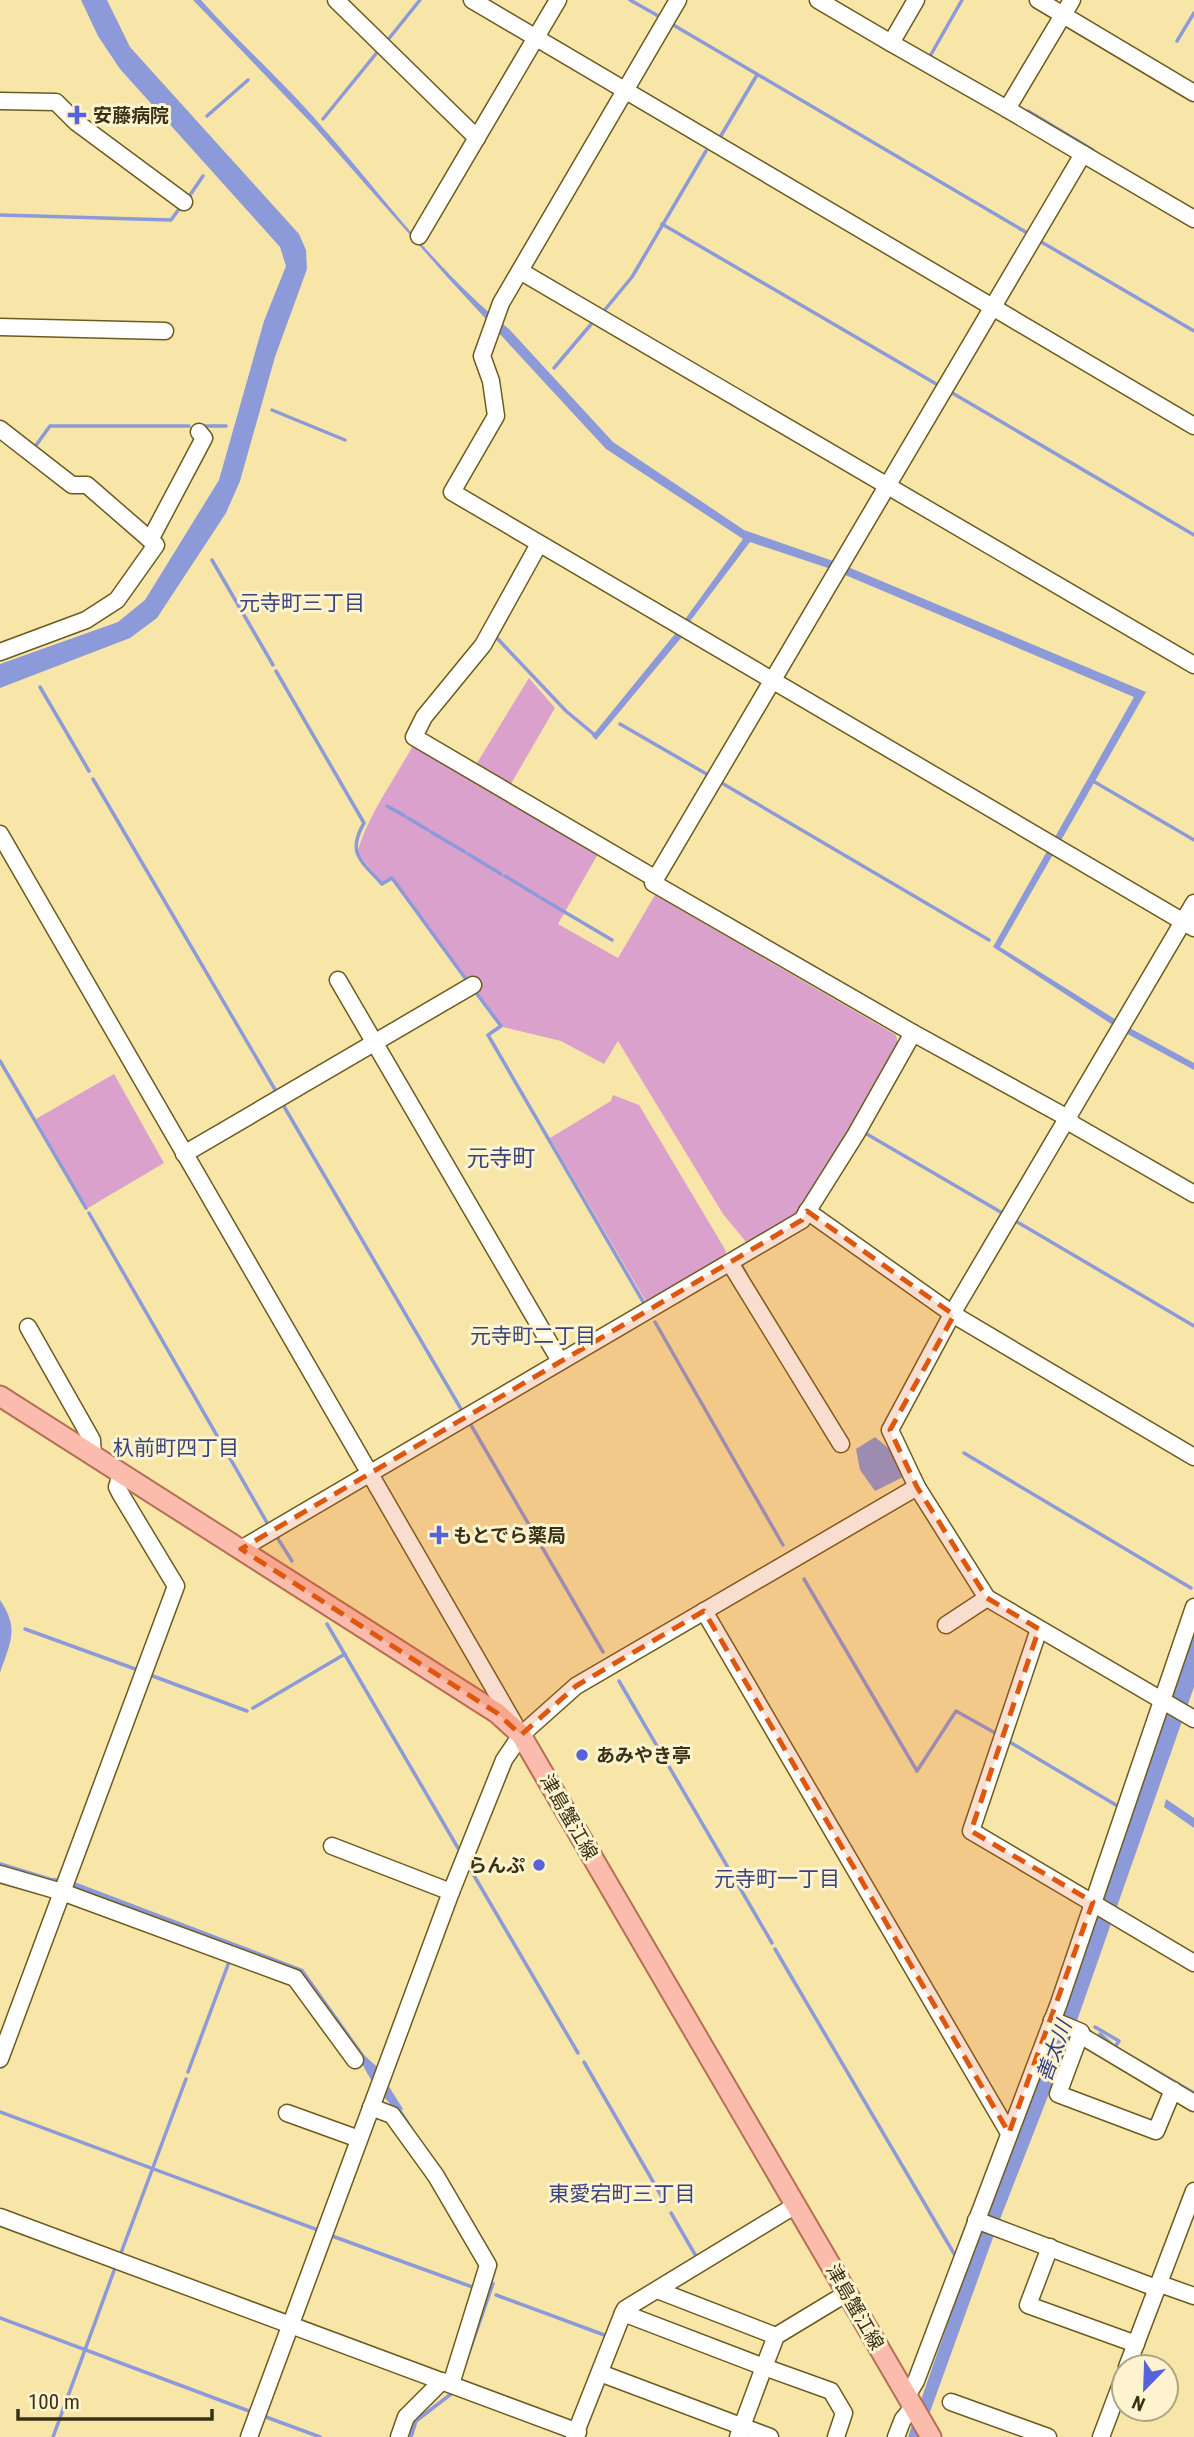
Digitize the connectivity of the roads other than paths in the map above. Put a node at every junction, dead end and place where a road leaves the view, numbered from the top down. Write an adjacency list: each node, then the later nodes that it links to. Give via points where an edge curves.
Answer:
1 (336, 0): 16 (street)
2 (472, 0): 10 (street)
3 (558, 0): 10 (street)
4 (678, 0): 12 (street)
5 (818, 0): 11 (street)
6 (916, 0): 11 (street)
7 (1038, 0): 9 (street)
8 (1072, 0): 9 (street)
9 (1062, 16): 13 (street); 15 (street)
10 (536, 38): 12 (street); 16 (street)
11 (891, 43): 15 (street)
12 (625, 92): 21 (street); 22 (street)
13 (1194, 93)
14 (0, 101): 18 (street, via 55,102)
15 (1007, 109): 17 (street)
16 (477, 138): 20 (street)
17 (1083, 154): 19 (street); 22 (street)
18 (184, 202)
19 (1194, 219)
20 (419, 236)
21 (520, 271): 28 (street); 30 (street, via 501,303 482,356 496,416 452,492)
22 (992, 307): 25 (street); 28 (street)
23 (0, 327): 24 (street)
24 (165, 331)
25 (1194, 426)
26 (0, 429): 29 (street, via 72,485 87,485)
27 (199, 432): 29 (street, via 204,438)
28 (887, 486): 32 (street); 33 (street)
29 (150, 540): 31 (street, via 156,545 117,600 86,620)
30 (539, 544): 33 (street); 35 (street, via 483,645 424,717 414,737)
31 (0, 652)
32 (1194, 665)
33 (772, 683): 35 (street); 37 (street)
34 (0, 834): 43 (street)
35 (656, 879): 40 (street, via 653,883)
36 (1194, 903): 37 (street)
37 (1189, 925): 42 (street, via 1120,1024)
38 (338, 980): 41 (street)
39 (472, 985): 41 (street)
40 (913, 1033): 42 (street); 45 (street)
41 (374, 1041): 43 (street); 49 (street)
42 (1066, 1117): 44 (street); 47 (street)
43 (184, 1154): 54 (street)
44 (1194, 1194)
45 (807, 1211): 46 (street, via 802,1220); 47 (street)
46 (730, 1263): 49 (street); 51 (street)
47 (954, 1315): 53 (street); 56 (street, via 890,1430)
48 (28, 1328): 52 (street, via 92,1440)
49 (560, 1361): 54 (street)
50 (0, 1396): 52 (main road, 津島蟹江線)
51 (841, 1444)
52 (93, 1456): 55 (main road, 津島蟹江線)
53 (1194, 1457)
54 (368, 1473): 57 (street); 65 (street)
55 (121, 1474): 57 (main road, 津島蟹江線); 68 (street, via 117,1487 176,1586)
56 (918, 1487): 58 (street); 60 (street)
57 (241, 1549): 65 (main road, 津島蟹江線, via 497,1713)
58 (987, 1598): 61 (street); 62 (street)
59 (1194, 1607): 63 (street)
60 (704, 1611): 65 (street, via 576,1686); 80 (street)
61 (946, 1625)
62 (1039, 1629): 63 (street); 70 (street, via 971,1831)
63 (1163, 1701): 64 (street); 70 (street)
64 (1193, 1718)
65 (521, 1735): 69 (street, via 504,1760); 83 (main road, 津島蟹江線)
66 (332, 1846): 69 (street)
67 (0, 1874): 68 (street)
68 (65, 1885): 74 (street); 75 (street, via 295,1978)
69 (451, 1892): 78 (street)
70 (1095, 1903): 71 (street); 72 (street)
71 (1194, 1963)
72 (1054, 2021): 73 (street); 80 (street)
73 (1079, 2032)
74 (0, 2059)
75 (355, 2060)
76 (1173, 2090): 76 (street, via 1080,2035 1058,2094 1156,2131); 77 (street)
77 (1194, 2103)
78 (372, 2104): 81 (street); 98 (street, via 392,2115 436,2176 488,2265)
79 (287, 2113): 81 (street)
80 (1009, 2133): 85 (street)
81 (359, 2139): 92 (street)
82 (1194, 2191): 87 (street)
83 (796, 2205): 88 (street); 89 (main road, 津島蟹江線)
84 (0, 2217): 92 (street)
85 (977, 2221): 86 (street); 99 (street)
86 (1050, 2246): 87 (street); 94 (street, via 1028,2305)
87 (1156, 2288): 90 (street, via 1163,2285); 94 (street)
88 (657, 2290): 91 (street); 93 (street)
89 (847, 2293): 93 (street); 99 (main road, 津島蟹江線)
90 (1194, 2296)
91 (624, 2313): 96 (street); 97 (street)
92 (291, 2325): 98 (street); 104 (street)
93 (776, 2336): 96 (street)
94 (1136, 2344): 95 (street)
95 (1132, 2353)
96 (764, 2367): 102 (street); 107 (street, via 831,2391 844,2413)
97 (600, 2373): 102 (street); 103 (street)
98 (446, 2383): 103 (street); 105 (street, via 406,2417)
99 (910, 2402): 108 (street); 109 (main road, 津島蟹江線)
100 (951, 2402): 110 (street)
101 (1110, 2413): 111 (street)
102 (740, 2432): 106 (street)
103 (575, 2436)
104 (249, 2437)
105 (399, 2437)
106 (770, 2437)
107 (836, 2437)
108 (896, 2437)
109 (931, 2437)
110 (1048, 2437)
111 (1101, 2437)

